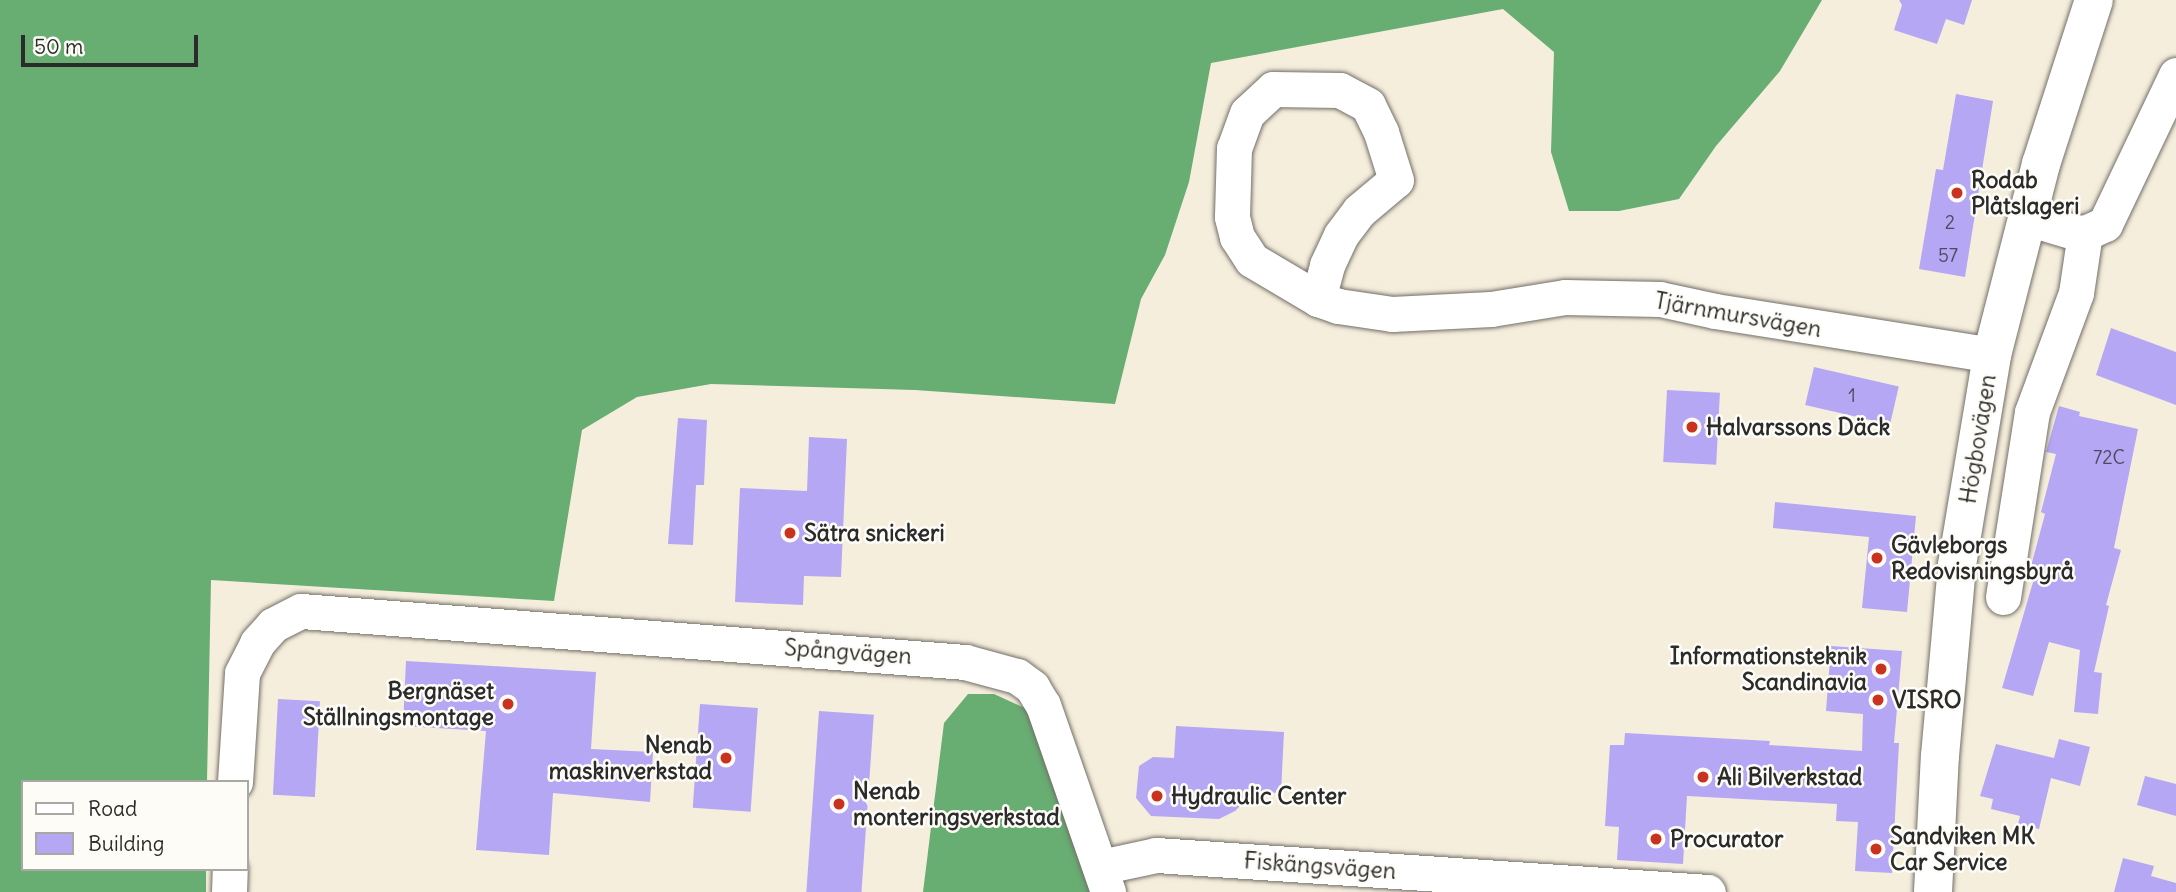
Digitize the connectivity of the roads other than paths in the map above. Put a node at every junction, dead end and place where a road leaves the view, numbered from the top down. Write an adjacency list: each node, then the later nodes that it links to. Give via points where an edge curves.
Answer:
1 (2094, 0): 3 (main road, Högbovägen)
2 (2176, 75): 4 (street, via 2110,216 2105,224)
3 (2027, 218): 4 (street); 6 (main road, Högbovägen)
4 (2085, 233): 7 (street, via 2076,293 2032,412)
5 (1318, 299): 5 (street, Tjärnmursvägen, via 1252,260 1237,237 1232,217 1234,148 1247,113 1272,89 1340,90 1367,105 1396,180 1359,211 1341,235); 6 (street, Tjärnmursvägen, via 1392,314 1491,309 1564,297 1660,299 1715,312)
6 (1992, 355): 13 (main road, Högbovägen, via 1957,565)
7 (2003, 597)
8 (235, 780): 10 (street, Spångvägen, via 242,673 257,643 273,625 302,611 928,657 1017,676 1032,687 1043,705)
9 (230, 871): 11 (street)
10 (1104, 879): 12 (street, Fiskängsvägen, via 1156,855)
11 (229, 892)
12 (1708, 892)
13 (1933, 892)

